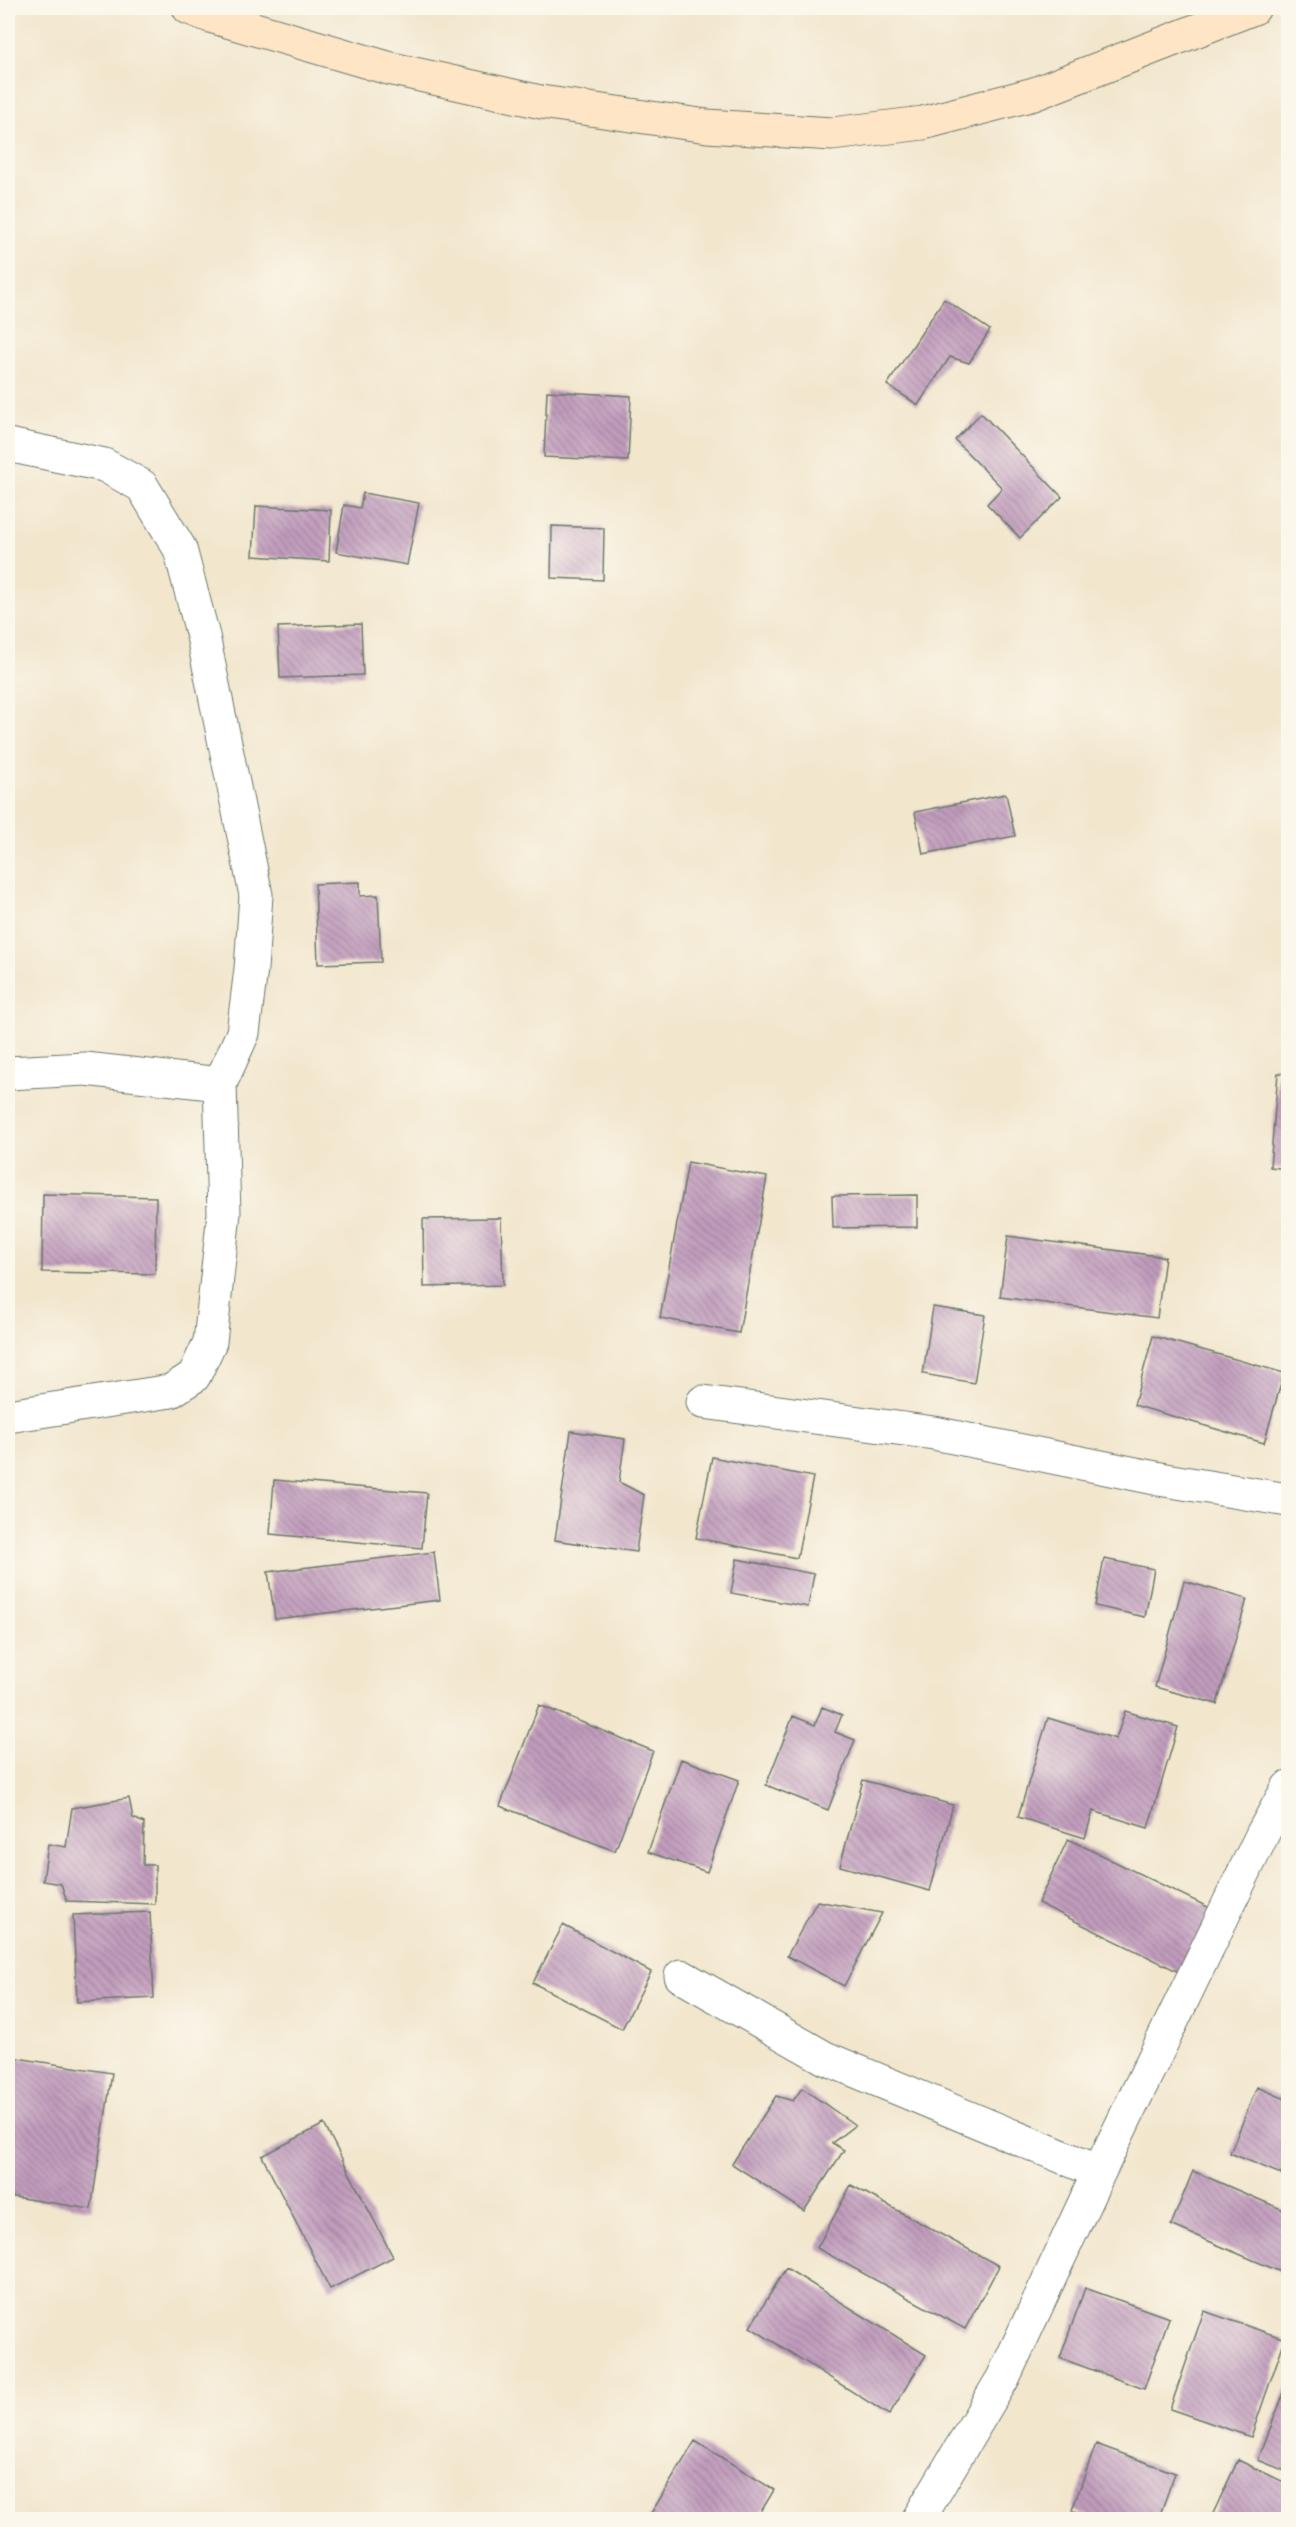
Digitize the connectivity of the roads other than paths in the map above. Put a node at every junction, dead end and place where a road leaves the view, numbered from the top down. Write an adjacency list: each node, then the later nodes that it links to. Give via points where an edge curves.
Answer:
1 (189, 8): 2 (main road, via 388,68 541,102 707,126 832,134 923,123 1034,94)
2 (1254, 8)
3 (8, 445): 5 (street, via 104,465 142,486 180,549 203,636 256,895 243,1033)
4 (8, 1073): 5 (street, via 86,1069)
5 (220, 1084): 7 (street, via 224,1213 210,1342 194,1376 171,1391)
6 (703, 1402): 8 (street, via 934,1433 1164,1480)
7 (8, 1416)
8 (1288, 1500)
9 (1288, 1788): 11 (street)
10 (681, 1976): 11 (street, via 825,2058)
11 (1099, 2172): 12 (street, via 1003,2378)
12 (918, 2520)

